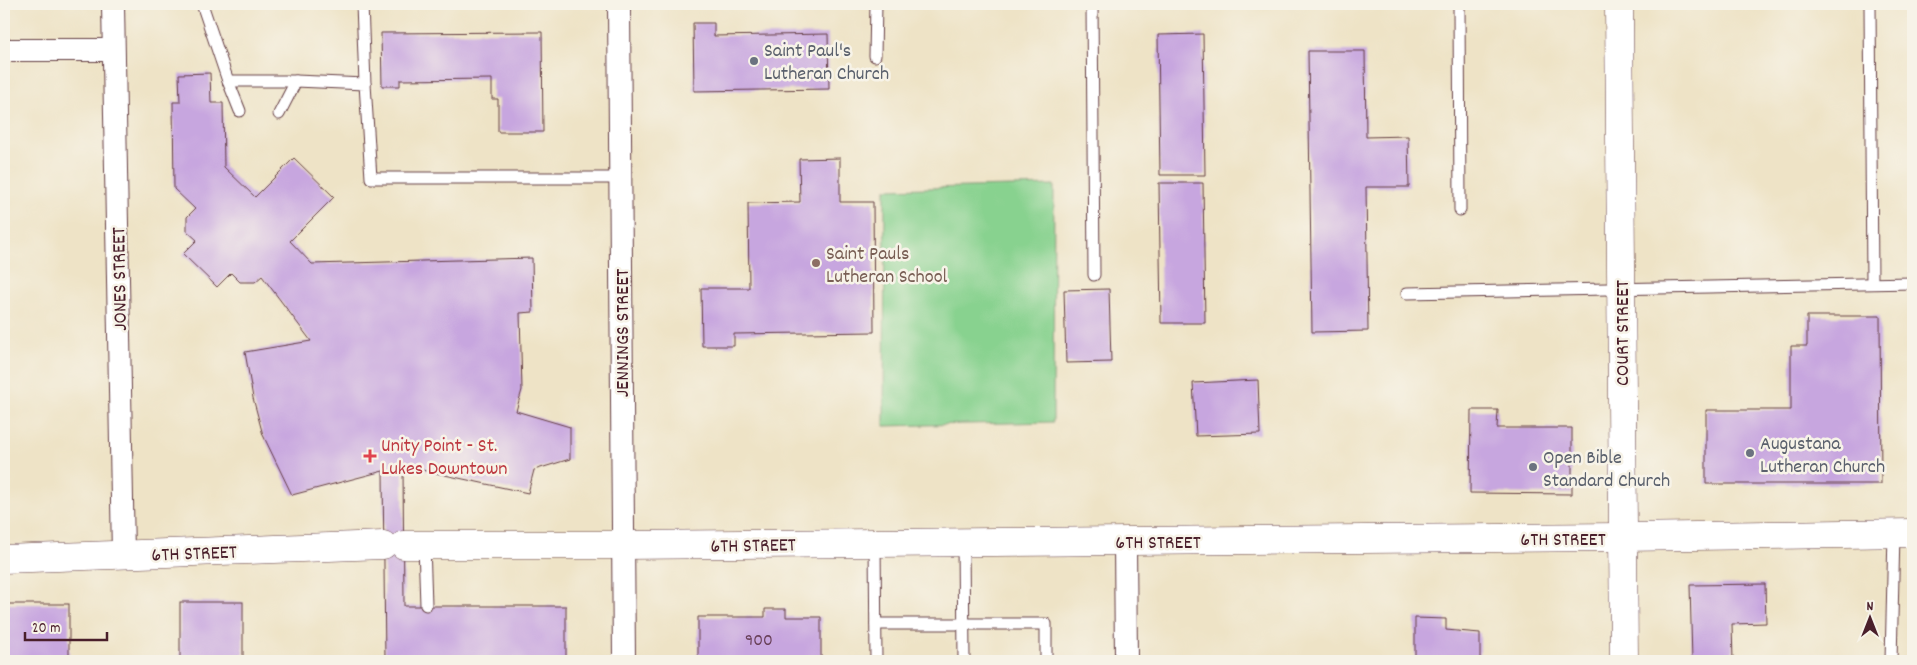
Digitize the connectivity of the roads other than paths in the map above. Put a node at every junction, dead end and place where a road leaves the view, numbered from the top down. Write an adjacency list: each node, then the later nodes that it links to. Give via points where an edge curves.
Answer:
1 (113, 4): 11 (street, JONES STREET)
2 (202, 4): 13 (lane)
3 (362, 4): 15 (lane)
4 (619, 4): 18 (street, JENNINGS STREET)
5 (876, 4): 12 (lane)
6 (1092, 4): 20 (lane)
7 (1459, 4): 19 (lane)
8 (1619, 4): 23 (main road, COURT STREET)
9 (1870, 4): 21 (lane)
10 (4, 50): 11 (street)
11 (113, 50): 32 (street, JONES STREET)
12 (875, 56)
13 (228, 81): 14 (lane); 16 (lane)
14 (296, 81): 15 (lane); 17 (lane)
15 (364, 84): 18 (lane, via 371,178)
16 (240, 111)
17 (279, 114)
18 (620, 178): 31 (street, JENNINGS STREET)
19 (1460, 210)
20 (1094, 274)
21 (1872, 283): 22 (lane); 23 (lane)
22 (1913, 283)
23 (1621, 289): 24 (lane); 26 (main road, COURT STREET)
24 (1407, 293)
25 (1904, 533): 26 (main road, 6TH STREET); 43 (lane)
26 (1623, 537): 27 (main road, 6TH STREET); 42 (main road, COURT STREET)
27 (1125, 541): 28 (main road, 6TH STREET); 41 (street)
28 (963, 542): 29 (main road, 6TH STREET); 36 (lane)
29 (875, 543): 31 (main road, 6TH STREET); 35 (lane)
30 (404, 545): 31 (main road, 6TH STREET); 32 (main road, 6TH STREET); 34 (lane)
31 (622, 545): 37 (street, JENNINGS STREET)
32 (123, 555): 33 (main road, 6TH STREET)
33 (4, 559)
34 (426, 605)
35 (876, 624): 36 (lane); 38 (lane)
36 (963, 624): 39 (lane); 40 (lane, via 1046,624)
37 (624, 661)
38 (876, 661)
39 (964, 661)
40 (1046, 661)
41 (1126, 661)
42 (1624, 661)
43 (1891, 661)

